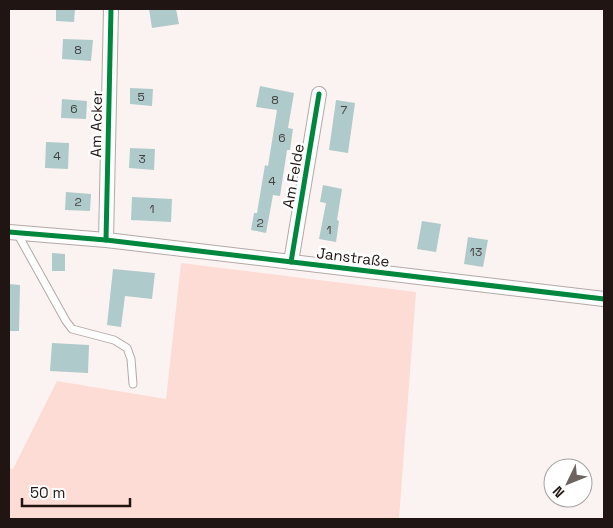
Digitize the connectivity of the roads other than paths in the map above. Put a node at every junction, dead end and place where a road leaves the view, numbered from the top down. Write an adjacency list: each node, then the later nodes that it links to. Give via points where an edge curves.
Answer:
1 (111, 9): 4 (street, Am Acker)
2 (319, 94): 5 (street, Am Felde)
3 (13, 233): 4 (street, Janstraße); 7 (lane, via 72,329 114,340 127,348)
4 (106, 240): 5 (street, Janstraße)
5 (290, 262): 6 (street, Janstraße)
6 (604, 299)
7 (133, 384)

